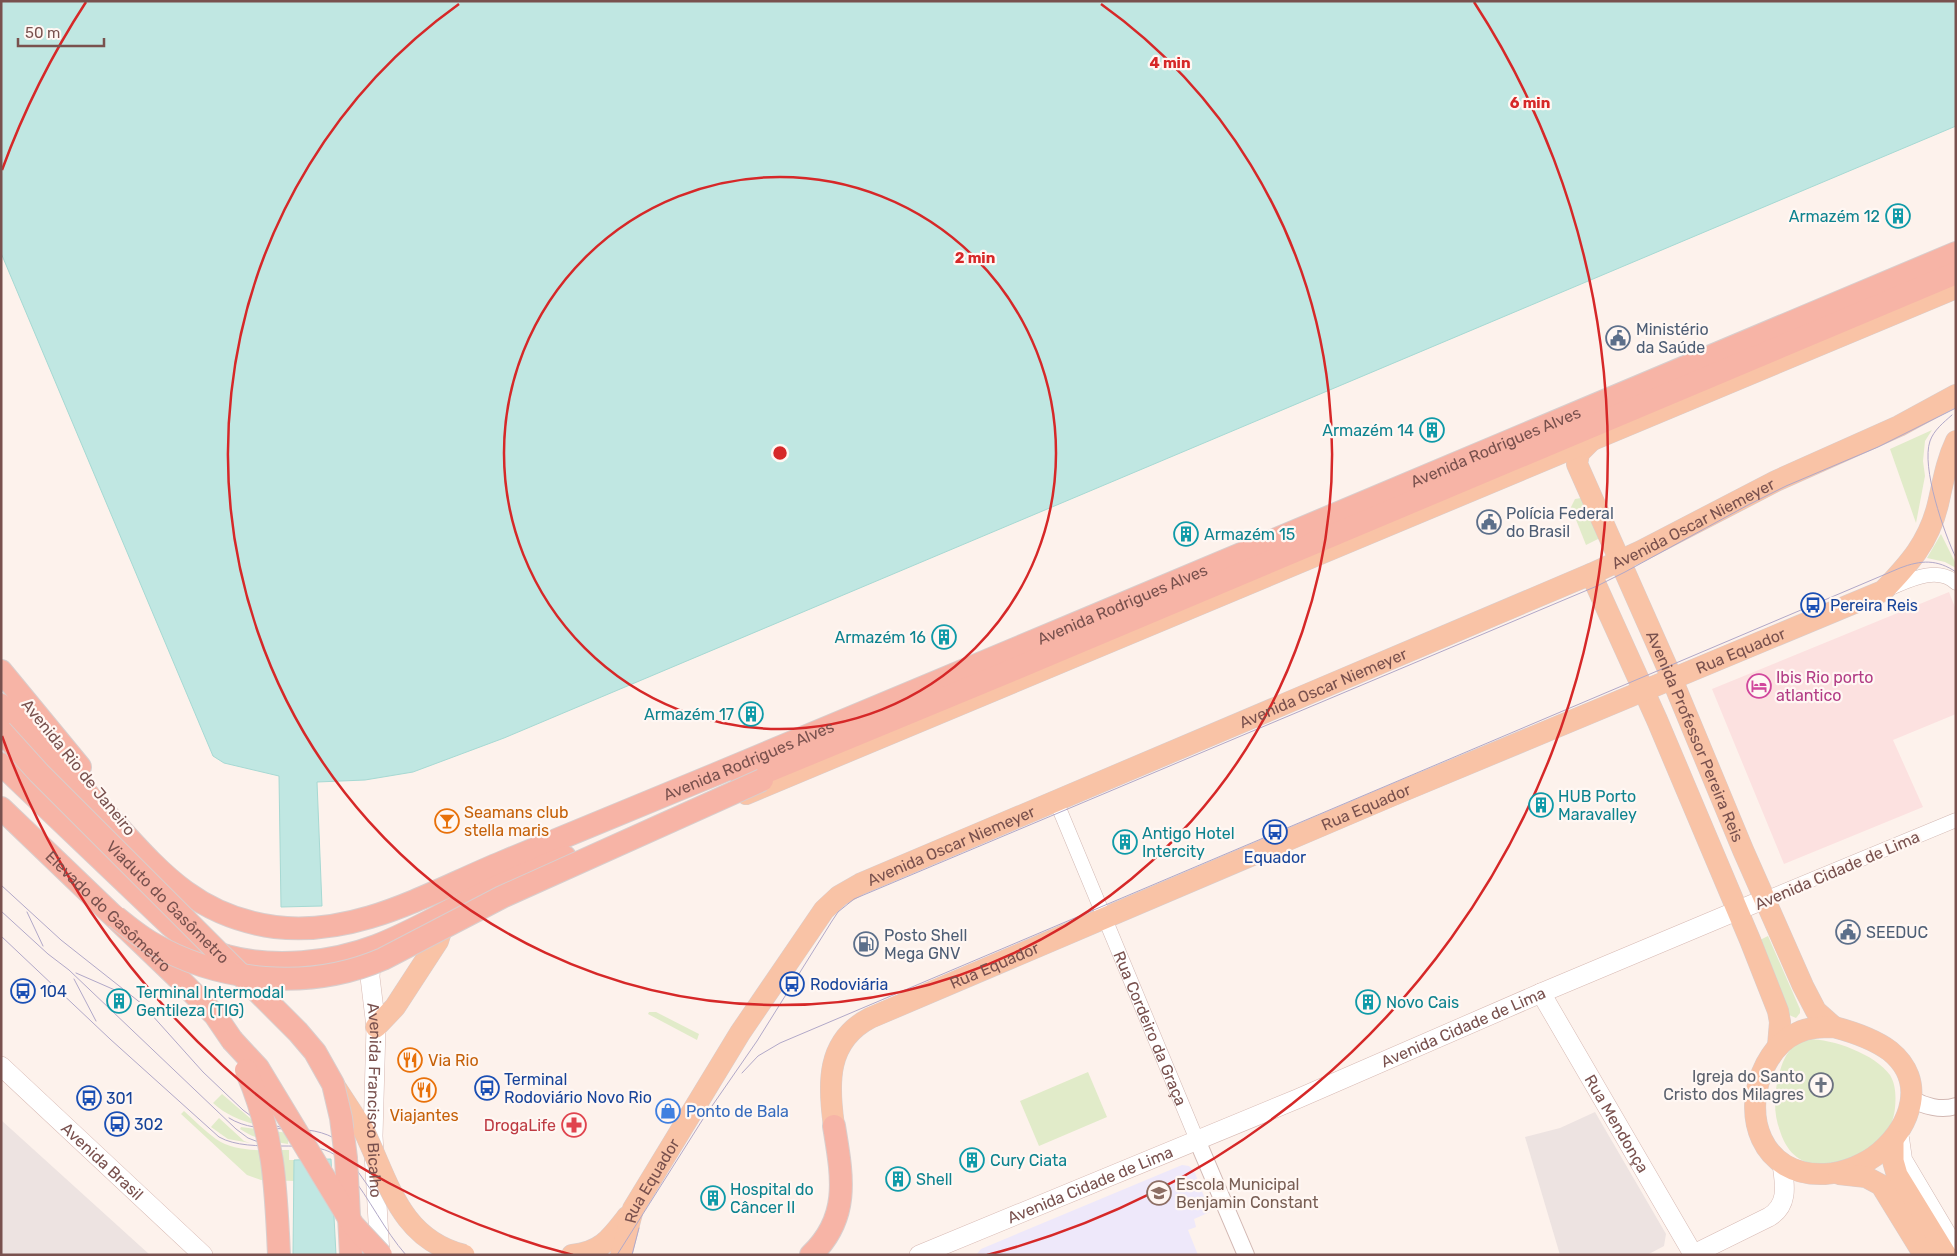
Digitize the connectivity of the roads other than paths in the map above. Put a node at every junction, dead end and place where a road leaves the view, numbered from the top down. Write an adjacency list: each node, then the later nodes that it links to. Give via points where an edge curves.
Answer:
1 (1956, 253): 29 (highway, Avenida Rodrigues Alves, via 388,912 325,927)
2 (1956, 273): 4 (highway, Avenida Rodrigues Alves)
3 (1956, 288): 5 (main road, Avenida Rodrigues Alves)
4 (1874, 307): 5 (main road); 18 (highway, Avenida Rodrigues Alves)
5 (1858, 329): 7 (main road, Avenida Rodrigues Alves)
6 (1956, 395): 9 (main road, Avenida Oscar Niemeyer, via 1899,426 1768,485)
7 (1591, 441): 9 (main road, Avenida Professor Pereira Reis, via 1580,453 1577,464); 26 (main road, Avenida Rodrigues Alves, via 461,914)
8 (1956, 441): 12 (main road, Rua Equador, via 1944,473 1938,506 1920,549)
9 (1621, 560): 10 (main road, Avenida Oscar Niemeyer); 14 (main road, Avenida Professor Pereira Reis)
10 (1591, 574): 15 (main road, Avenida Professor Pereira Reis); 20 (main road, Avenida Oscar Niemeyer)
11 (1956, 583): 12 (street, via 1934,574)
12 (1882, 590): 14 (main road, Rua Equador)
13 (1, 671): 23 (highway, Avenida Rio de Janeiro, via 116,810)
14 (1672, 679): 15 (main road, Rua Equador); 24 (main road, Avenida Professor Pereira Reis)
15 (1643, 691): 25 (main road, Avenida Professor Pereira Reis); 28 (main road, Rua Equador)
16 (1, 704): 23 (highway, Avenida Rio de Janeiro)
17 (1, 731): 39 (highway, Viaduto do Gasômetro, bridge, via 298,1032)
18 (842, 740): 27 (highway, bridge, via 762,780 502,897 366,967 333,976 287,979 246,976 216,969 162,948); 30 (highway, Avenida Rodrigues Alves, via 536,869)
19 (1, 764): 31 (highway, Avenida Rodrigues Alves, via 146,904 182,935 210,950 227,956 283,962 327,959)
20 (1056, 801): 28 (street, Rua Cordeiro da Graça); 35 (main road, Avenida Oscar Niemeyer, via 860,884 839,896 824,910)
21 (1, 808): 27 (highway, Elevado do Gasômetro)
22 (1956, 820): 24 (street, Avenida Cidade de Lima)
23 (155, 866): 29 (highway, Avenida Rio de Janeiro, via 188,895 219,913)
24 (1764, 899): 25 (main road, Avenida Cidade de Lima); 33 (main road, Avenida Professor Pereira Reis, via 1811,1002 1822,1018)
25 (1738, 911): 32 (main road, Avenida Cidade de Lima); 37 (main road, Avenida Professor Pereira Reis, via 1778,1011)
26 (446, 915): 30 (main road, Avenida Rodrigues Alves); 34 (main road, via 438,941 395,1007)
27 (116, 917): 36 (highway, Elevado do Gasômetro, bridge, via 215,1015)
28 (1104, 918): 42 (main road, Rua Equador, via 857,1026 842,1043 831,1073); 44 (street, Rua Cordeiro da Graça)
29 (282, 928)
30 (408, 931): 31 (highway, Avenida Rodrigues Alves)
31 (376, 946): 34 (main road, Avenida Francisco Bicalho, via 370,977)
32 (1541, 993): 44 (main road, Avenida Cidade de Lima); 51 (main road, Rua Mendonça)
33 (1834, 1027): 37 (main road, via 1798,1032); 40 (main road, via 1866,1038 1892,1053 1902,1064)
34 (376, 1028): 55 (main road, Avenida Francisco Bicalho, via 373,1136)
35 (740, 1033): 47 (main road, Rua Equador)
36 (232, 1040): 53 (highway, Elevado do Gasômetro, bridge, via 254,1089 273,1159); 55 (highway, Elevado do Gasômetro, bridge, via 258,1068 352,1225)
37 (1778, 1046): 45 (main road, via 1760,1078 1754,1115 1764,1144)
38 (1, 1066): 52 (main road, Avenida Brasil)
39 (333, 1084): 54 (highway, Viaduto do Gasômetro, bridge, via 342,1118); 56 (main road, bridge, via 364,1131 405,1217 428,1240)
40 (1912, 1099): 41 (street, via 1936,1107); 43 (main road)
41 (1956, 1106)
42 (834, 1126): 58 (highway, via 842,1176 841,1196 834,1224)
43 (1898, 1131): 46 (main road, via 1870,1160); 49 (street, via 1905,1159); 63 (main road, via 1893,1161 1897,1175)
44 (1197, 1140): 48 (main road, Avenida Cidade de Lima); 61 (street, Rua Cordeiro da Graça)
45 (1782, 1164): 46 (main road, via 1809,1173); 51 (main road, via 1784,1195 1778,1211)
46 (1834, 1173): 62 (main road, via 1866,1176 1881,1185)
47 (633, 1209): 50 (main road, via 605,1244 592,1252); 57 (main road, Rua Equador)
48 (971, 1234): 59 (main road, Avenida Cidade de Lima); 60 (main road)
49 (1956, 1245)
50 (576, 1254)
51 (1693, 1254)
52 (203, 1255)
53 (279, 1255)
54 (351, 1255)
55 (381, 1255)
56 (464, 1255)
57 (622, 1255)
58 (811, 1255)
59 (919, 1255)
60 (964, 1255)
61 (1246, 1255)
62 (1924, 1255)
63 (1946, 1255)

